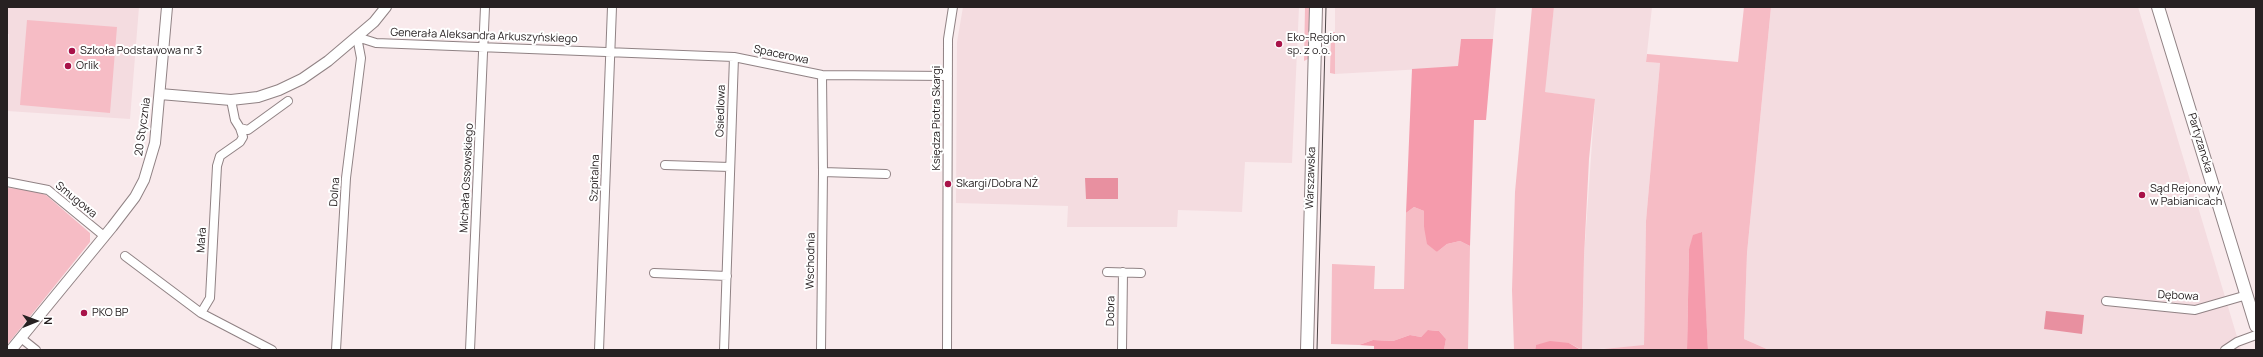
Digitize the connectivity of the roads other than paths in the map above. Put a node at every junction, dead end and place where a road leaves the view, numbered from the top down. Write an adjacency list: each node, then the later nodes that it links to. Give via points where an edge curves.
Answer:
1 (166, 7): 14 (street)
2 (386, 7): 8 (street, 20 Stycznia)
3 (485, 7): 9 (street, Michała Ossowskiego)
4 (612, 7): 10 (street, Szpitalna)
5 (953, 7): 13 (street, Księdza Piotra Skargi, via 948,40)
6 (1316, 7): 46 (main road, Warszawska)
7 (2158, 7): 30 (main road, Partyzancka)
8 (357, 37): 9 (street, Generała Aleksandra Arkuszyńskiego, via 376,43); 15 (street, 20 Stycznia, via 302,79 258,97); 39 (street, Dolna, via 361,58 346,178)
9 (483, 47): 10 (street, Generała Aleksandra Arkuszyńskiego); 40 (street, Michała Ossowskiego)
10 (610, 51): 11 (street, Spacerowa); 41 (street, Szpitalna)
11 (734, 57): 12 (street, Spacerowa); 19 (street, Osiedlowa)
12 (822, 75): 13 (street, Spacerowa); 20 (street, Wschodnia)
13 (948, 76): 44 (street, Księdza Piotra Skargi)
14 (160, 94): 15 (street, 20 Stycznia); 23 (street, 20 Stycznia, via 155,143 144,180 135,197)
15 (231, 100): 17 (street, via 235,120)
16 (288, 101): 17 (street, via 248,130)
17 (240, 128): 32 (street, Mała, via 243,137 240,142 220,156 217,166 210,298)
18 (665, 164): 19 (street)
19 (730, 167): 29 (street, Osiedlowa)
20 (823, 172): 21 (street); 43 (street, Wschodnia)
21 (886, 174)
22 (7, 182): 23 (street, Smugowa, via 48,190)
23 (104, 236): 35 (street, 20 Stycznia)
24 (125, 256): 32 (street)
25 (1107, 272): 26 (street)
26 (1123, 272): 28 (street); 45 (street, Dobra)
27 (654, 273): 29 (street)
28 (1141, 273)
29 (726, 276): 42 (street, Osiedlowa)
30 (2247, 295): 31 (street, Dębowa, via 2195,310); 33 (main road, Partyzancka)
31 (2106, 301)
32 (200, 313): 38 (street)
33 (2256, 326)
34 (2256, 335): 47 (street)
35 (21, 338): 36 (street, 20 Stycznia); 37 (street)
36 (11, 350)
37 (36, 350)
38 (272, 350)
39 (336, 350)
40 (470, 350)
41 (599, 350)
42 (724, 350)
43 (821, 350)
44 (947, 350)
45 (1122, 350)
46 (1306, 350)
47 (2225, 350)

